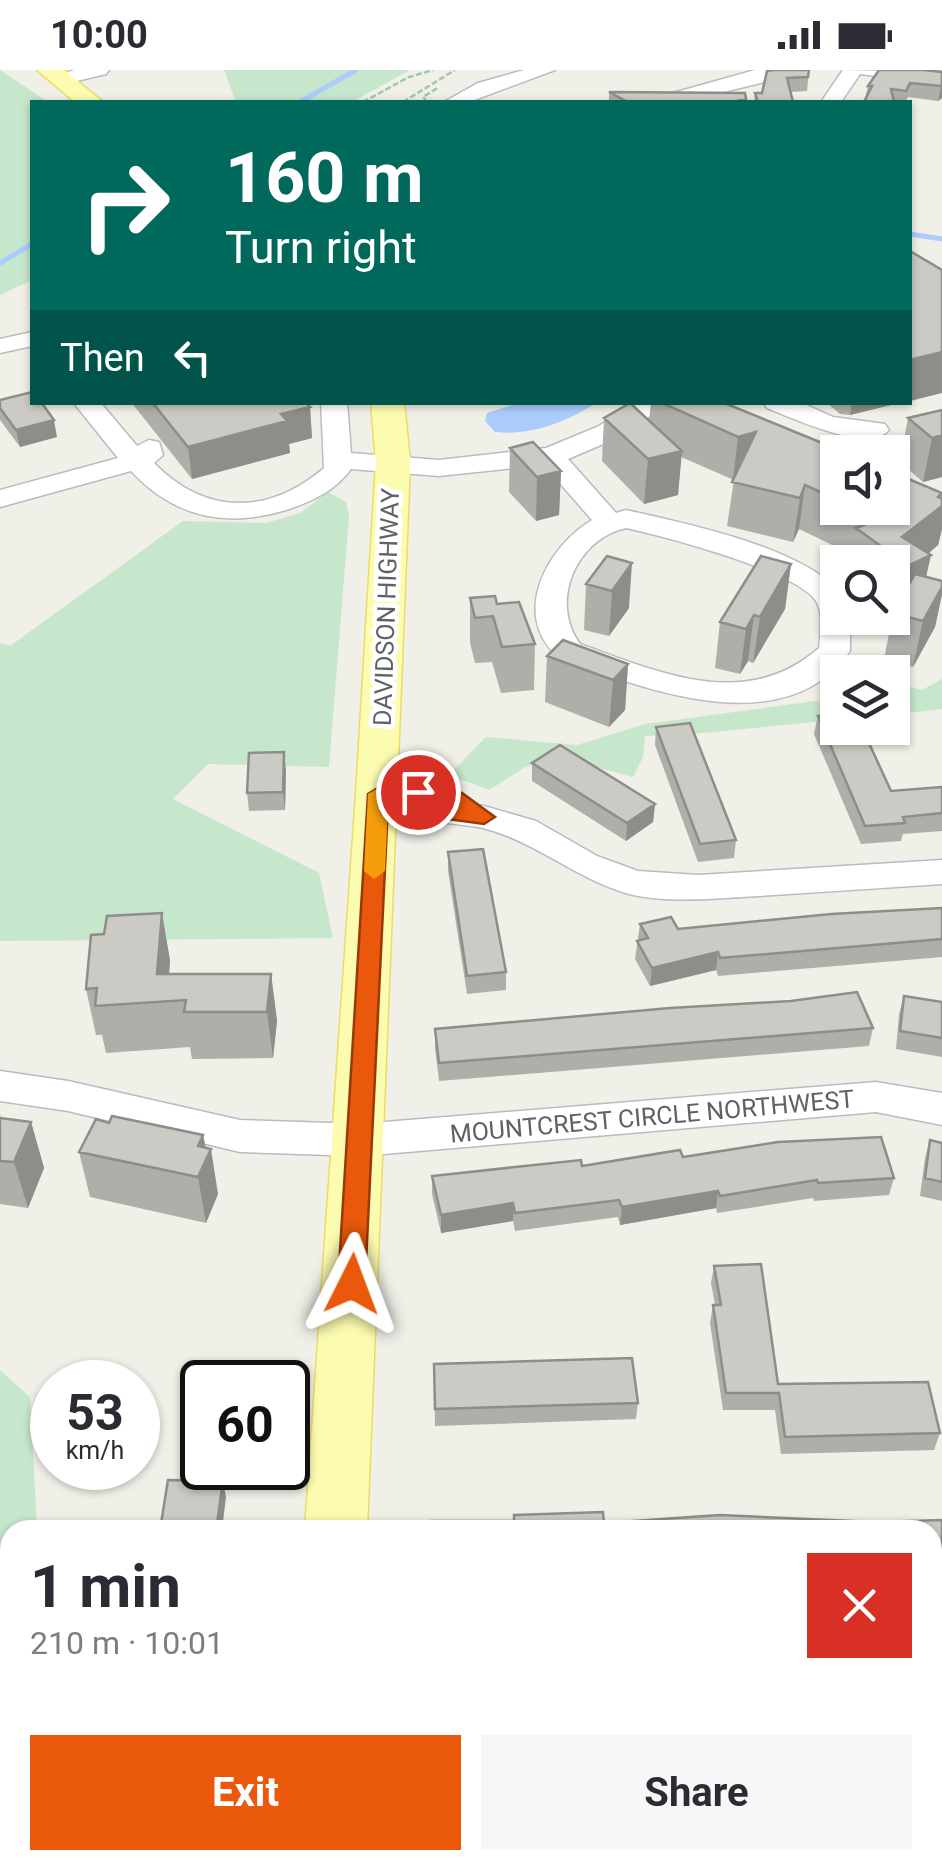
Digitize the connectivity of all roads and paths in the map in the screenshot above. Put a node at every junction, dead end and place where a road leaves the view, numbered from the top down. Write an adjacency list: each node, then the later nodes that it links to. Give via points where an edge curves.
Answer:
1 (99, 70): 8 (street)
2 (432, 70): 11 (path)
3 (455, 70): 12 (path)
4 (545, 70): 13 (street)
5 (791, 70): 14 (street)
6 (853, 70): 15 (street)
7 (867, 70): 9 (street)
8 (55, 74): 10 (main road)
9 (942, 78)
10 (88, 100)
11 (367, 100)
12 (406, 100)
13 (458, 100)
14 (669, 100)
15 (832, 100)
16 (30, 339): 17 (street)
17 (0, 346)
18 (88, 405): 25 (street)
19 (334, 405): 26 (street)
20 (387, 405): 27 (main road, DAVIDSON HIGHWAY)
21 (667, 405): 24 (street)
22 (783, 405): 23 (street, via 850,430)
23 (876, 430)
24 (551, 456): 27 (street); 29 (street)
25 (137, 461): 26 (street, via 173,498 224,514 264,510 297,496); 28 (street)
26 (338, 464): 27 (street)
27 (392, 474): 30 (main road, DAVIDSON HIGHWAY)
28 (0, 499)
29 (607, 520): 29 (street, via 652,524 803,576 822,587 833,606 834,650 820,668 791,685 746,696 700,690 569,651 554,637 547,612 570,552)
30 (378, 794): 31 (street, via 411,807 484,817 601,871 669,888); 34 (main road, DAVIDSON HIGHWAY)
31 (942, 872)
32 (0, 1086): 34 (street, MOUNTCREST CIRCLE NORTHWEST, via 240,1136)
33 (942, 1109): 34 (street, MOUNTCREST CIRCLE NORTHWEST, via 876,1097)
34 (360, 1140): 35 (main road, DAVIDSON HIGHWAY)
35 (337, 1520)

